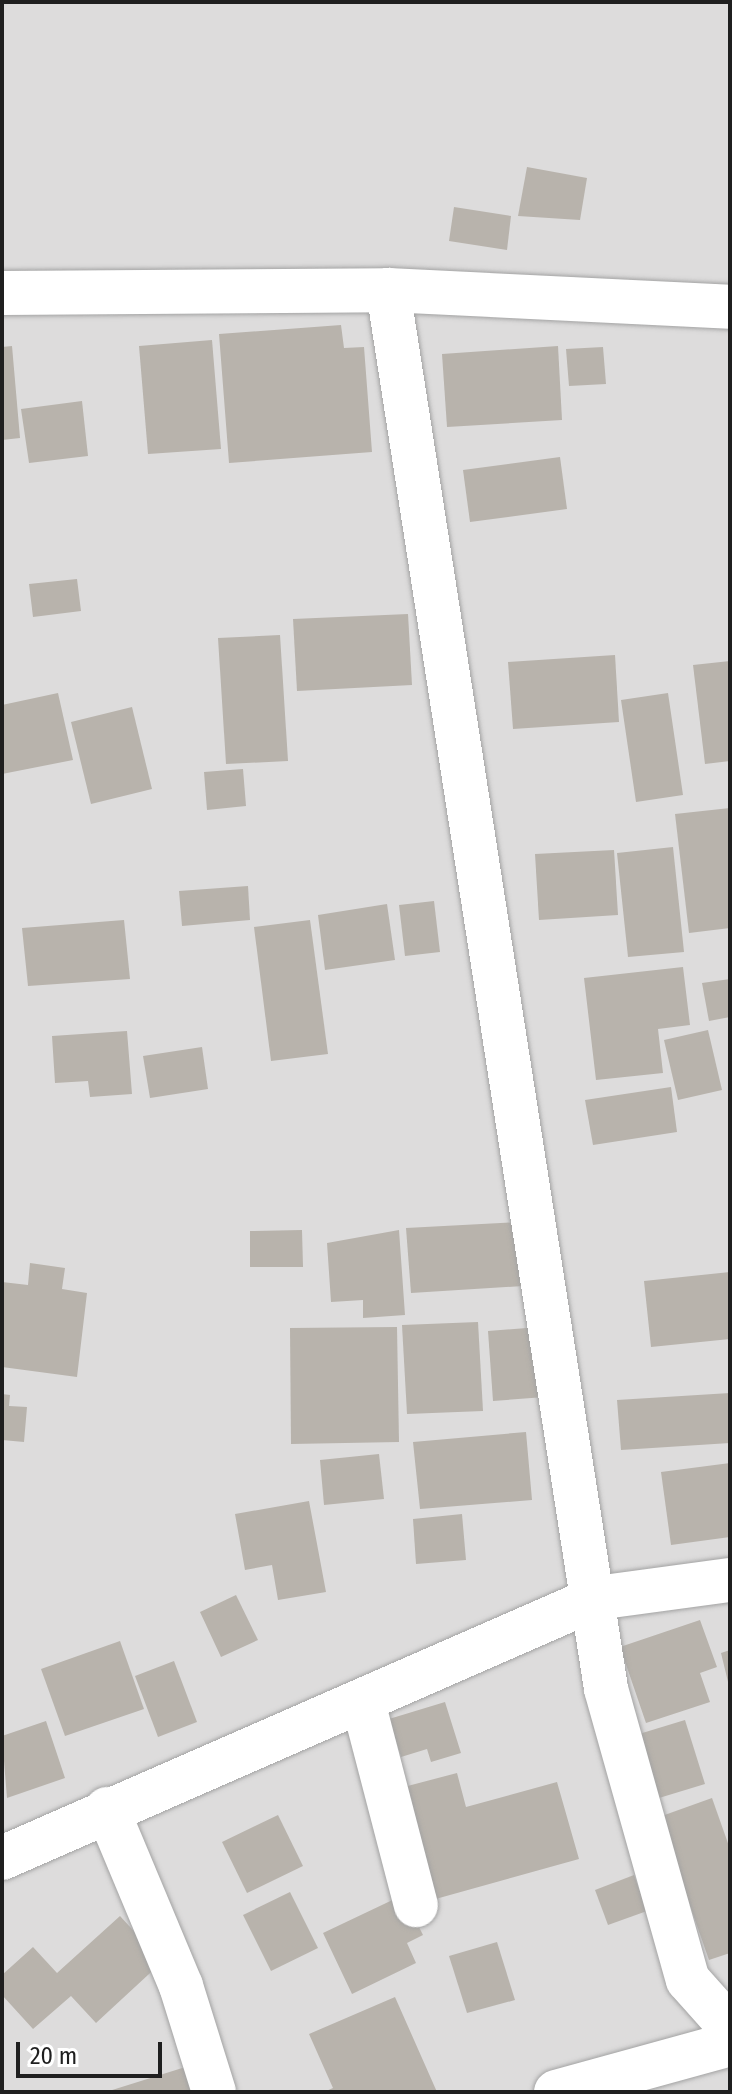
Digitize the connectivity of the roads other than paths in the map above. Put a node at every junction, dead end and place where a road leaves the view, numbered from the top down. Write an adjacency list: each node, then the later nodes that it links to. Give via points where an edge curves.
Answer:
1 (388, 290): 2 (street); 3 (street); 5 (street)
2 (2, 293)
3 (730, 307)
4 (730, 1580): 5 (street)
5 (596, 1598): 6 (street); 10 (street, via 626,1776 688,1980)
6 (363, 1702): 7 (street); 9 (street)
7 (107, 1809): 8 (street); 12 (street, via 181,1986)
8 (2, 1858)
9 (416, 1905)
10 (730, 2027)
11 (730, 2044): 13 (street)
12 (214, 2092)
13 (556, 2092)

